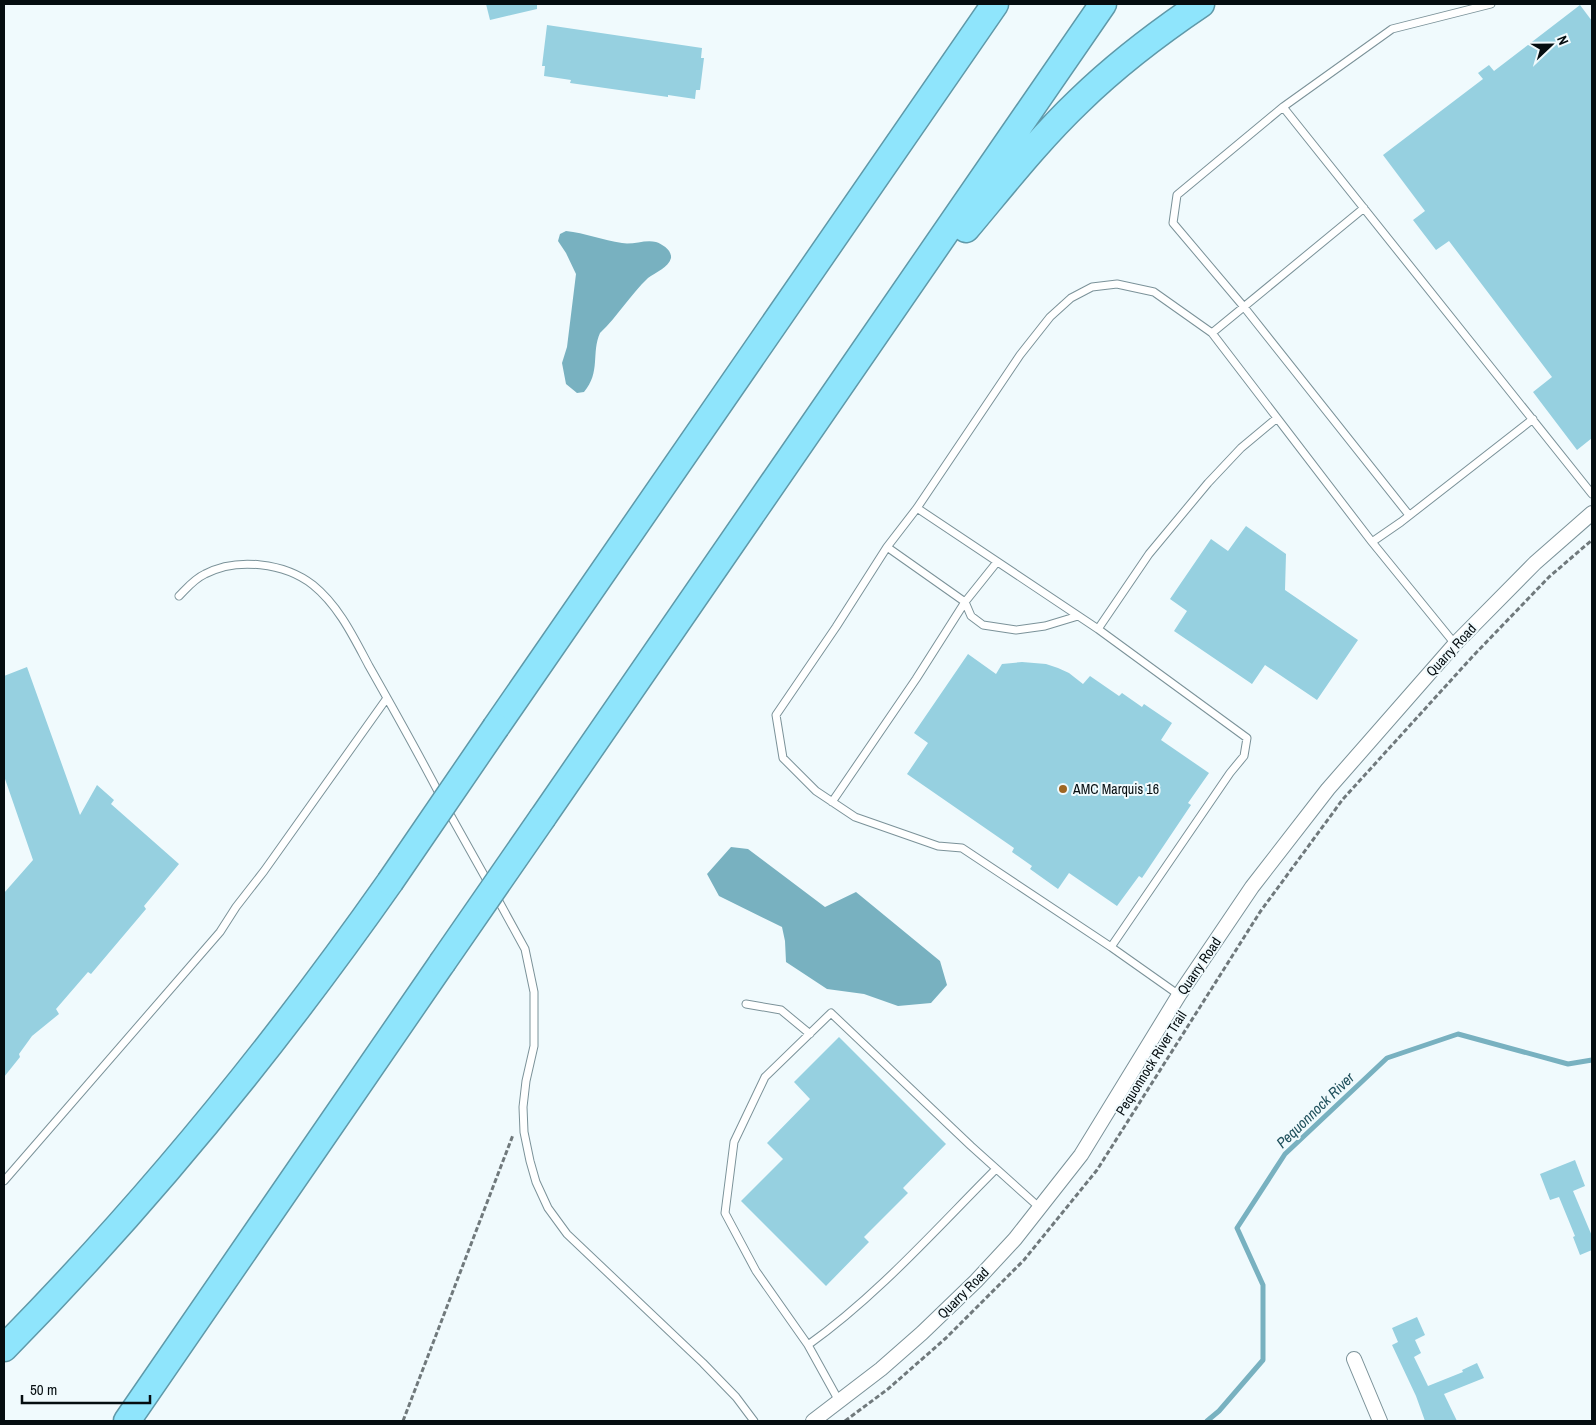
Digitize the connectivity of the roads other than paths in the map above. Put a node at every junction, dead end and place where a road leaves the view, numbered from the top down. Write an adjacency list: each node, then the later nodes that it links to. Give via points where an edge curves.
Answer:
1 (995, 4): 30 (highway, bridge, via 390,882 298,1008)
2 (1103, 4): 9 (highway)
3 (1201, 4): 9 (highway, via 1126,59 1060,120)
4 (1491, 4): 5 (lane, via 1392,29)
5 (1283, 107): 6 (lane); 7 (lane, via 1177,195 1173,223)
6 (1364, 208): 7 (lane); 11 (lane)
7 (1244, 307): 8 (lane); 15 (lane)
8 (1212, 334): 10 (lane); 13 (lane, via 1154,292 1118,284 1092,287 1071,298 1050,317 1020,355)
9 (854, 365): 38 (highway, bridge)
10 (1277, 418): 16 (lane); 22 (lane, via 1241,448 1208,483 1149,554)
11 (1533, 419): 12 (lane); 15 (lane)
12 (1592, 494)
13 (917, 508): 17 (lane); 18 (lane)
14 (1592, 513): 23 (street, Quarry Road, via 1535,563)
15 (1409, 515): 16 (lane)
16 (1372, 542): 23 (lane)
17 (887, 547): 20 (lane); 25 (lane, via 776,716 783,758 816,791)
18 (998, 562): 20 (lane); 21 (lane)
19 (179, 596): 24 (lane, via 206,573 230,565 260,565 300,577 331,602)
20 (965, 602): 21 (lane, via 971,616 983,625 1016,630); 25 (lane)
21 (1078, 616): 22 (lane)
22 (1098, 629): 26 (lane, via 1247,738 1244,756)
23 (1455, 644): 27 (street, Quarry Road, via 1328,789 1252,887)
24 (388, 698): 32 (lane, via 220,932); 42 (lane, via 525,949 534,992 535,1019 534,1046 523,1107 524,1132 536,1182 567,1234 704,1363)
25 (832, 802): 26 (lane, via 855,817 895,832 938,846 962,848)
26 (1111, 947): 27 (lane)
27 (1179, 995): 33 (street, Quarry Road, via 1081,1155)
28 (746, 1004): 29 (lane, via 781,1010)
29 (810, 1034): 31 (lane, via 831,1013); 35 (lane, via 766,1077 734,1142 725,1213 756,1271)
30 (178, 1158): 34 (highway); 36 (highway, via 102,1245)
31 (996, 1169): 33 (lane); 35 (lane, via 836,1325)
32 (4, 1181)
33 (1040, 1208): 39 (street, Quarry Road, via 966,1291 888,1363)
34 (4, 1323)
35 (808, 1345): 39 (lane)
36 (4, 1348)
37 (1354, 1358): 44 (street)
38 (152, 1385): 40 (highway); 41 (highway)
39 (840, 1401): 43 (street, Quarry Road)
40 (127, 1421)
41 (132, 1421)
42 (754, 1421)
43 (813, 1421)
44 (1380, 1421)

